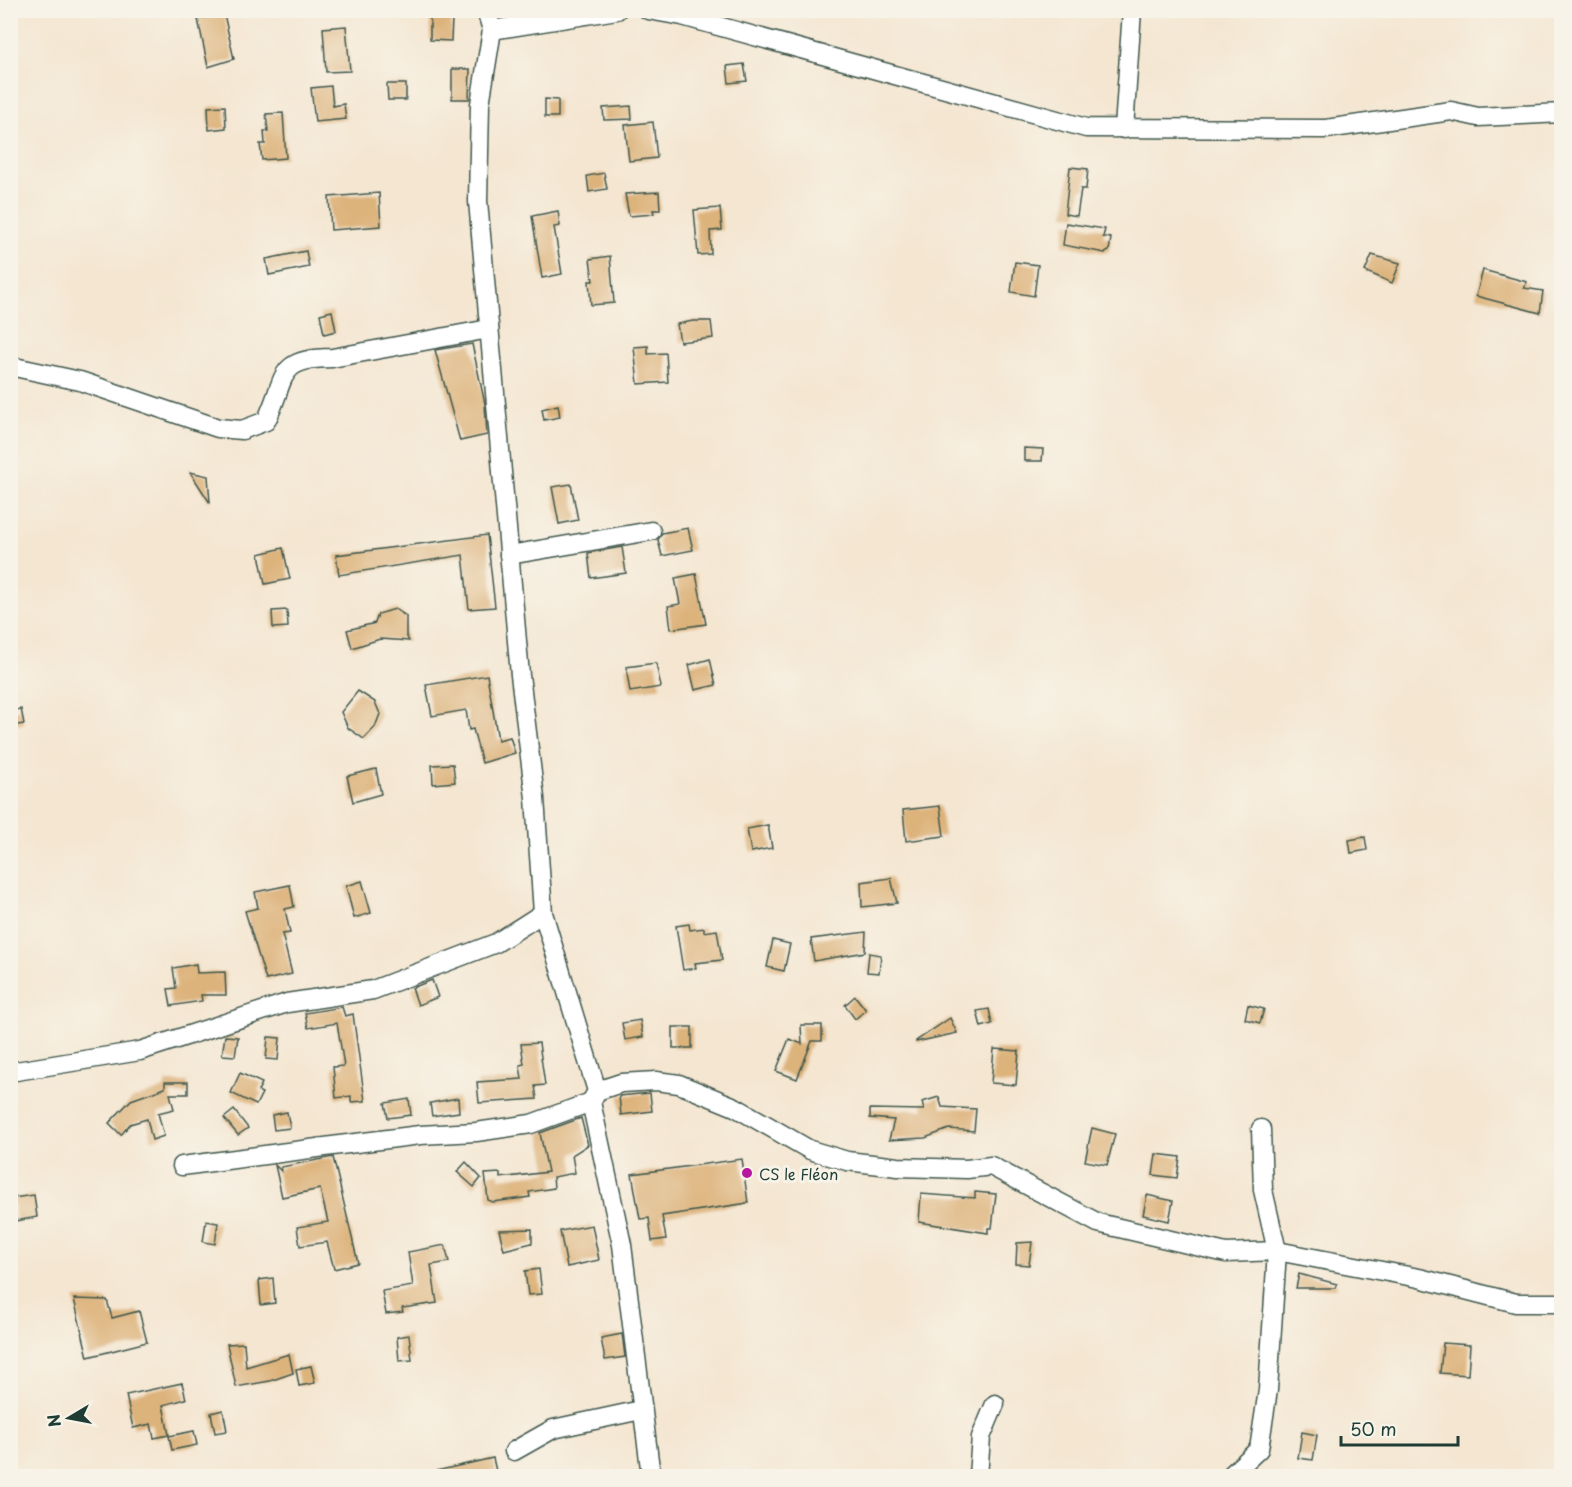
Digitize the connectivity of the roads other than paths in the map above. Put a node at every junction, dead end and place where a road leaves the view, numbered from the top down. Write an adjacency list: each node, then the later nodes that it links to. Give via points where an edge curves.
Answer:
1 (486, 10): 5 (street)
2 (617, 10): 5 (street)
3 (648, 10): 7 (street, via 705,22 1086,128)
4 (1132, 10): 7 (street)
5 (492, 30): 8 (street, via 480,104 477,201)
6 (1562, 113): 7 (street, via 1478,117 1450,111 1326,129)
7 (1124, 129)
8 (489, 329): 9 (street, via 332,358 307,358 292,364 280,381 266,421 242,430 218,428 80,381); 11 (street)
9 (10, 366)
10 (651, 531): 11 (street)
11 (509, 555): 12 (street, via 536,798)
12 (543, 913): 13 (street, via 496,942 373,990 287,1003 140,1051); 14 (street)
13 (10, 1072)
14 (594, 1096): 16 (street, via 531,1124); 17 (street, via 621,1083 679,1084 735,1107 810,1149 847,1161 898,1167 992,1166 1098,1223 1226,1253); 20 (street, via 622,1245)
15 (1261, 1129): 17 (street, via 1263,1190)
16 (182, 1166)
17 (1277, 1251): 18 (street, via 1419,1278 1516,1303); 24 (street, via 1268,1390 1259,1449)
18 (1562, 1303)
19 (996, 1404): 23 (street, via 981,1437)
20 (641, 1410): 21 (street, via 553,1429); 22 (street)
21 (514, 1450)
22 (651, 1476)
23 (978, 1476)
24 (1230, 1476)

